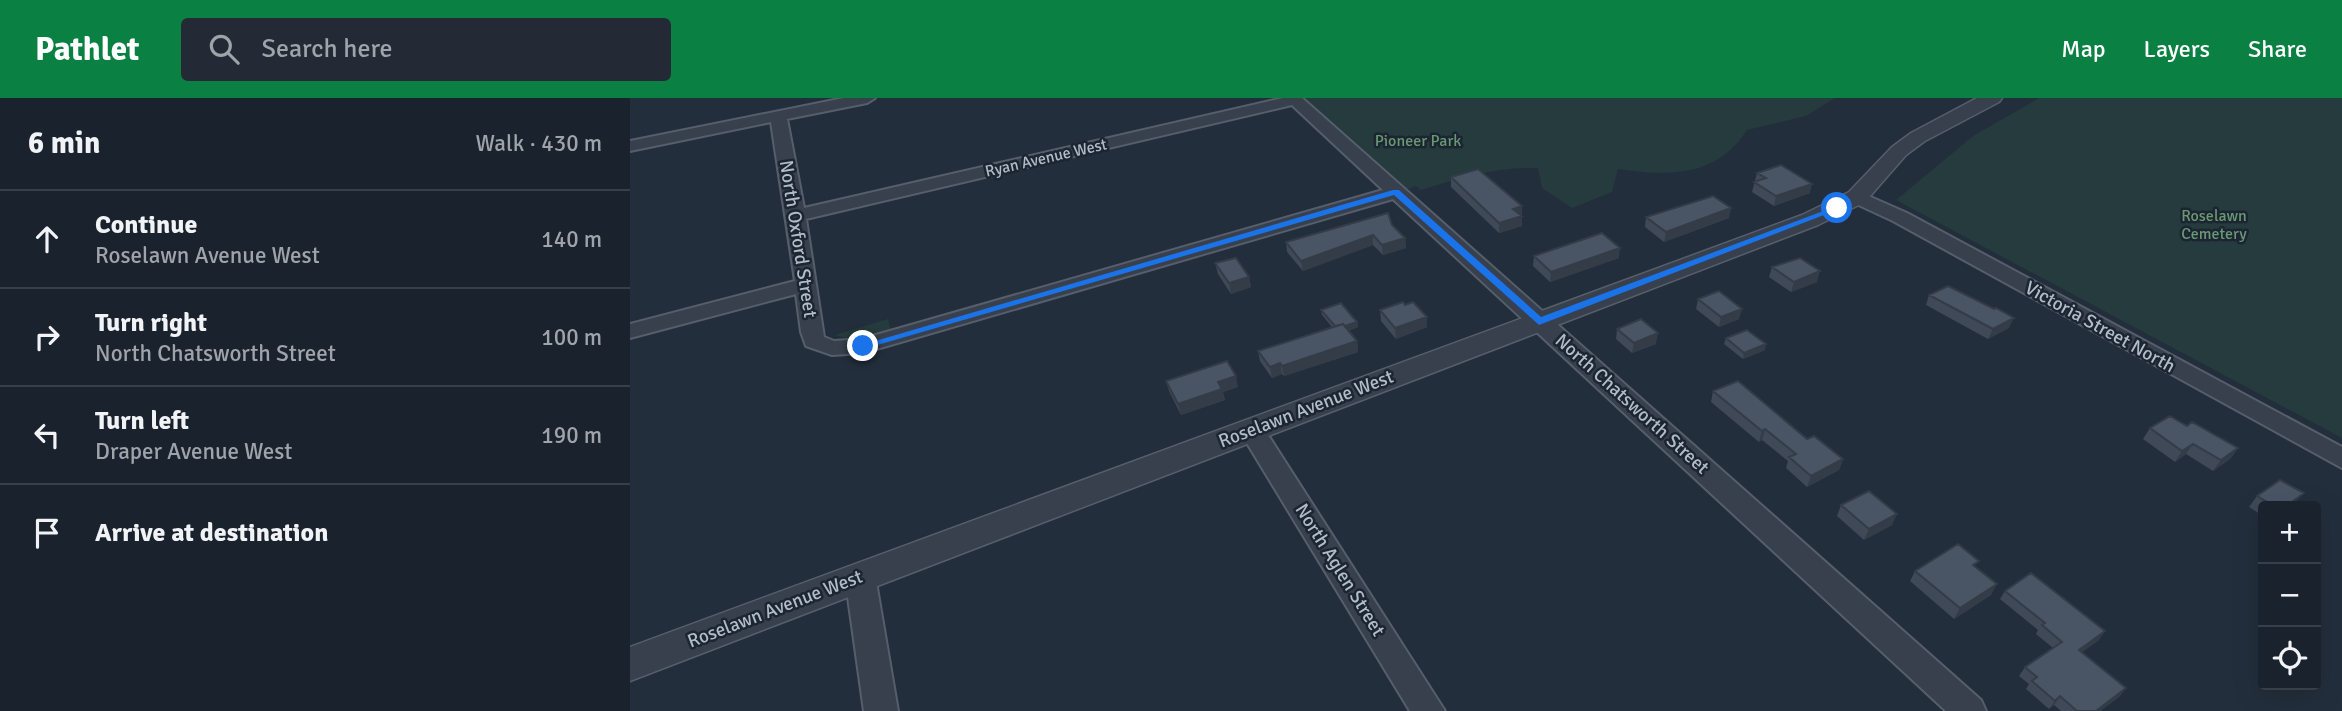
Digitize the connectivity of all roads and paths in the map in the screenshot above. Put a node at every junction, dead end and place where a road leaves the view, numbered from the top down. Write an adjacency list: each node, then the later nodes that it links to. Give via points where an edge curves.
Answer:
1 (867, 98): 4 (street)
2 (1992, 98): 7 (street, Roselawn Avenue West, via 1899,151)
3 (1294, 99): 6 (street, North Chatsworth Street); 8 (street, Ryan Avenue West)
4 (778, 116): 5 (street); 8 (street, North Oxford Street)
5 (630, 146)
6 (1396, 192): 9 (street, North Oxford Street, via 863,346 832,348 814,341); 10 (street, North Chatsworth Street)
7 (1857, 197): 10 (street, Roselawn Avenue West, via 1810,220); 13 (street, Victoria Street North)
8 (796, 215): 9 (street, North Oxford Street)
9 (805, 285): 11 (street)
10 (1539, 321): 12 (street, Roselawn Avenue West); 18 (street, North Chatsworth Street)
11 (630, 331)
12 (1252, 429): 14 (street, Roselawn Avenue West); 17 (street, North Aglen Street)
13 (2342, 459)
14 (860, 576): 15 (street, Roselawn Avenue West); 16 (street)
15 (630, 664)
16 (881, 711)
17 (1427, 711)
18 (1969, 711)

